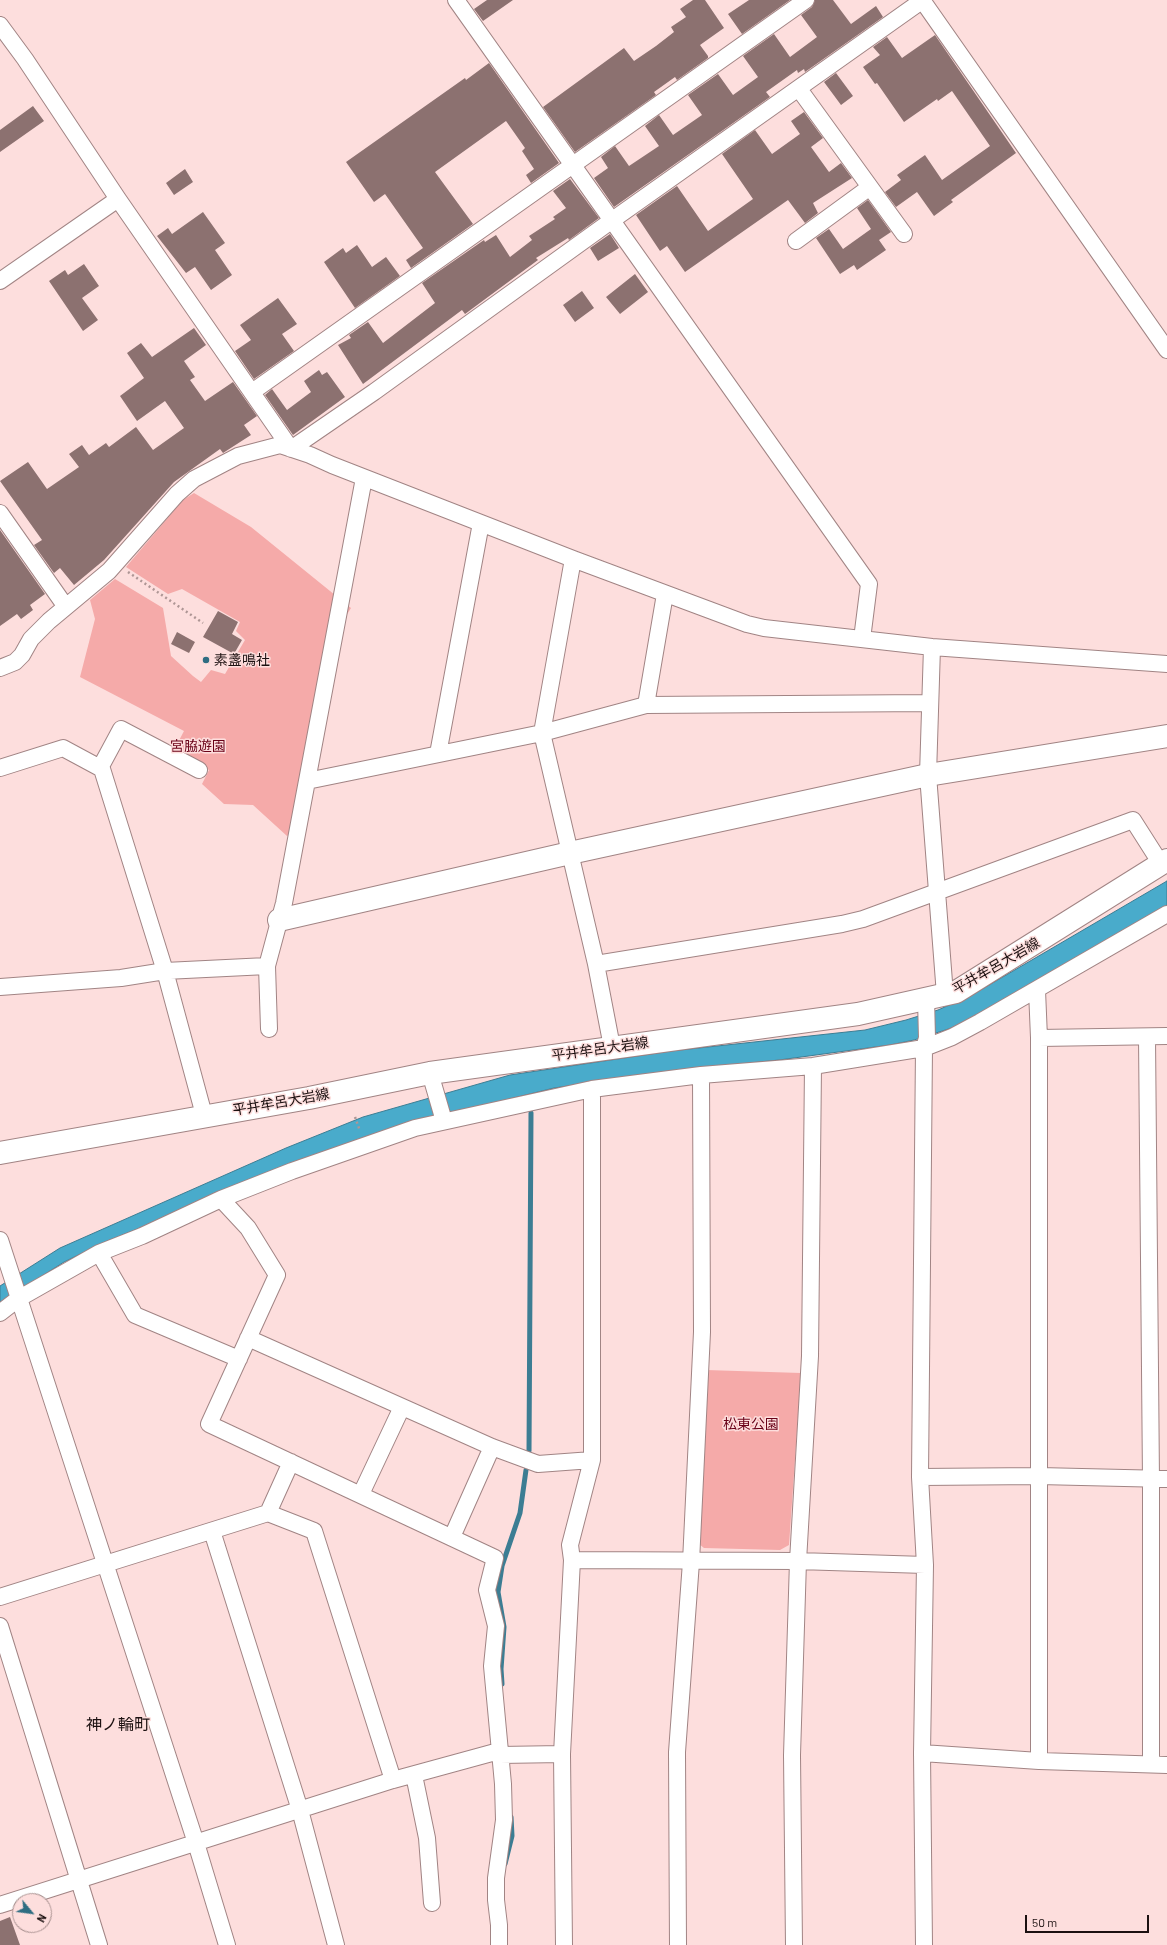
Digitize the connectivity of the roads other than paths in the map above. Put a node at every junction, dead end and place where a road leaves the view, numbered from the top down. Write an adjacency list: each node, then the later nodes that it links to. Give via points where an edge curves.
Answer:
1 (456, 0): 6 (street)
2 (806, 0): 6 (street)
3 (923, 0): 5 (street); 13 (street)
4 (0, 25): 8 (street)
5 (799, 89): 7 (street); 9 (street)
6 (572, 166): 9 (street); 14 (street)
7 (870, 187): 10 (street); 11 (street)
8 (118, 199): 12 (street); 14 (street)
9 (611, 221): 15 (street); 22 (street, via 869,584)
10 (904, 234)
11 (796, 241)
12 (0, 282)
13 (1167, 350)
14 (252, 392): 15 (street)
15 (291, 449): 16 (street); 21 (street, via 280,445 259,449 238,456 194,479 177,494 116,564)
16 (364, 478): 18 (street); 35 (street)
17 (0, 513): 21 (street)
18 (481, 523): 19 (street); 30 (street)
19 (573, 559): 20 (street); 28 (street)
20 (665, 594): 22 (street, via 764,628); 27 (street)
21 (66, 607): 25 (street, via 31,639 15,662)
22 (862, 639): 23 (street)
23 (932, 647): 24 (street); 26 (street)
24 (1167, 664)
25 (0, 668)
26 (930, 703): 27 (street); 34 (street)
27 (646, 705): 28 (street)
28 (542, 733): 30 (street); 36 (street)
29 (1167, 736): 34 (main road)
30 (438, 754): 35 (street)
31 (0, 768): 32 (street, via 63,748)
32 (100, 768): 33 (street, via 121,729); 43 (street)
33 (200, 770)
34 (928, 775): 36 (main road); 38 (street)
35 (307, 781): 40 (street)
36 (570, 853): 40 (main road); 41 (street)
37 (1164, 862): 38 (street, via 1133,820); 46 (main road, 平井牟呂大岩線, via 956,992)
38 (938, 891): 41 (street, via 863,919 842,924); 46 (street)
39 (1167, 914): 45 (street)
40 (279, 920): 42 (street)
41 (596, 964): 52 (street)
42 (268, 966): 43 (street); 47 (street)
43 (165, 971): 44 (street, via 121,978); 57 (street)
44 (0, 987)
45 (1037, 990): 50 (street); 51 (street, via 952,1037)
46 (932, 1001): 51 (street); 52 (main road, 平井牟呂大岩線, via 858,1014)
47 (269, 1029)
48 (1167, 1036): 49 (street)
49 (1147, 1037): 50 (street); 74 (street)
50 (1040, 1038): 72 (street)
51 (925, 1043): 53 (street); 73 (street)
52 (612, 1048): 55 (main road, 平井牟呂大岩線)
53 (813, 1066): 54 (street); 80 (street, via 810,1356)
54 (701, 1075): 56 (street); 81 (street, via 702,1332)
55 (433, 1081): 57 (main road, 平井牟呂大岩線); 58 (street)
56 (592, 1089): 58 (street); 70 (street)
57 (204, 1115): 59 (main road, 平井牟呂大岩線)
58 (444, 1121): 60 (street, via 360,1146)
59 (0, 1153)
60 (221, 1199): 62 (street); 66 (street, via 248,1228 277,1275)
61 (0, 1240): 63 (street)
62 (99, 1253): 64 (street); 67 (street, via 135,1315)
63 (4, 1271): 64 (street)
64 (18, 1299): 65 (street); 82 (street)
65 (0, 1313)
66 (248, 1338): 67 (street); 68 (street)
67 (239, 1360): 71 (street, via 210,1424)
68 (402, 1407): 69 (street); 75 (street)
69 (492, 1447): 70 (street, via 538,1464); 78 (street)
70 (592, 1460): 79 (street, via 570,1545)
71 (291, 1462): 75 (street); 76 (street)
72 (1039, 1476): 73 (street); 74 (street); 89 (street)
73 (920, 1477): 83 (street)
74 (1159, 1480): 90 (street)
75 (361, 1494): 78 (street)
76 (268, 1513): 77 (street); 93 (street, via 314,1531)
77 (212, 1531): 82 (street); 94 (street)
78 (452, 1537): 86 (street, via 495,1558 487,1590 496,1626 492,1666)
79 (572, 1560): 81 (street); 88 (street)
80 (798, 1561): 81 (street); 83 (street); 105 (street, via 792,1755)
81 (691, 1562): 104 (street, via 677,1752)
82 (105, 1564): 84 (street); 95 (street)
83 (925, 1565): 87 (street)
84 (0, 1597)
85 (0, 1626): 96 (street)
86 (500, 1753): 88 (street); 92 (street); 102 (street, via 504,1820 496,1878)
87 (922, 1753): 89 (street); 106 (street)
88 (562, 1754): 103 (street)
89 (1039, 1761): 90 (street)
90 (1151, 1764): 91 (street)
91 (1167, 1765)
92 (414, 1774): 93 (street); 97 (street, via 426,1838)
93 (393, 1780): 94 (street)
94 (300, 1810): 95 (street); 101 (street)
95 (196, 1843): 96 (street); 100 (street)
96 (79, 1880): 98 (street); 99 (street)
97 (432, 1903)
98 (0, 1905)
99 (99, 1945)
100 (227, 1945)
101 (336, 1945)
102 (499, 1945)
103 (564, 1945)
104 (678, 1945)
105 (794, 1945)
106 (924, 1945)

